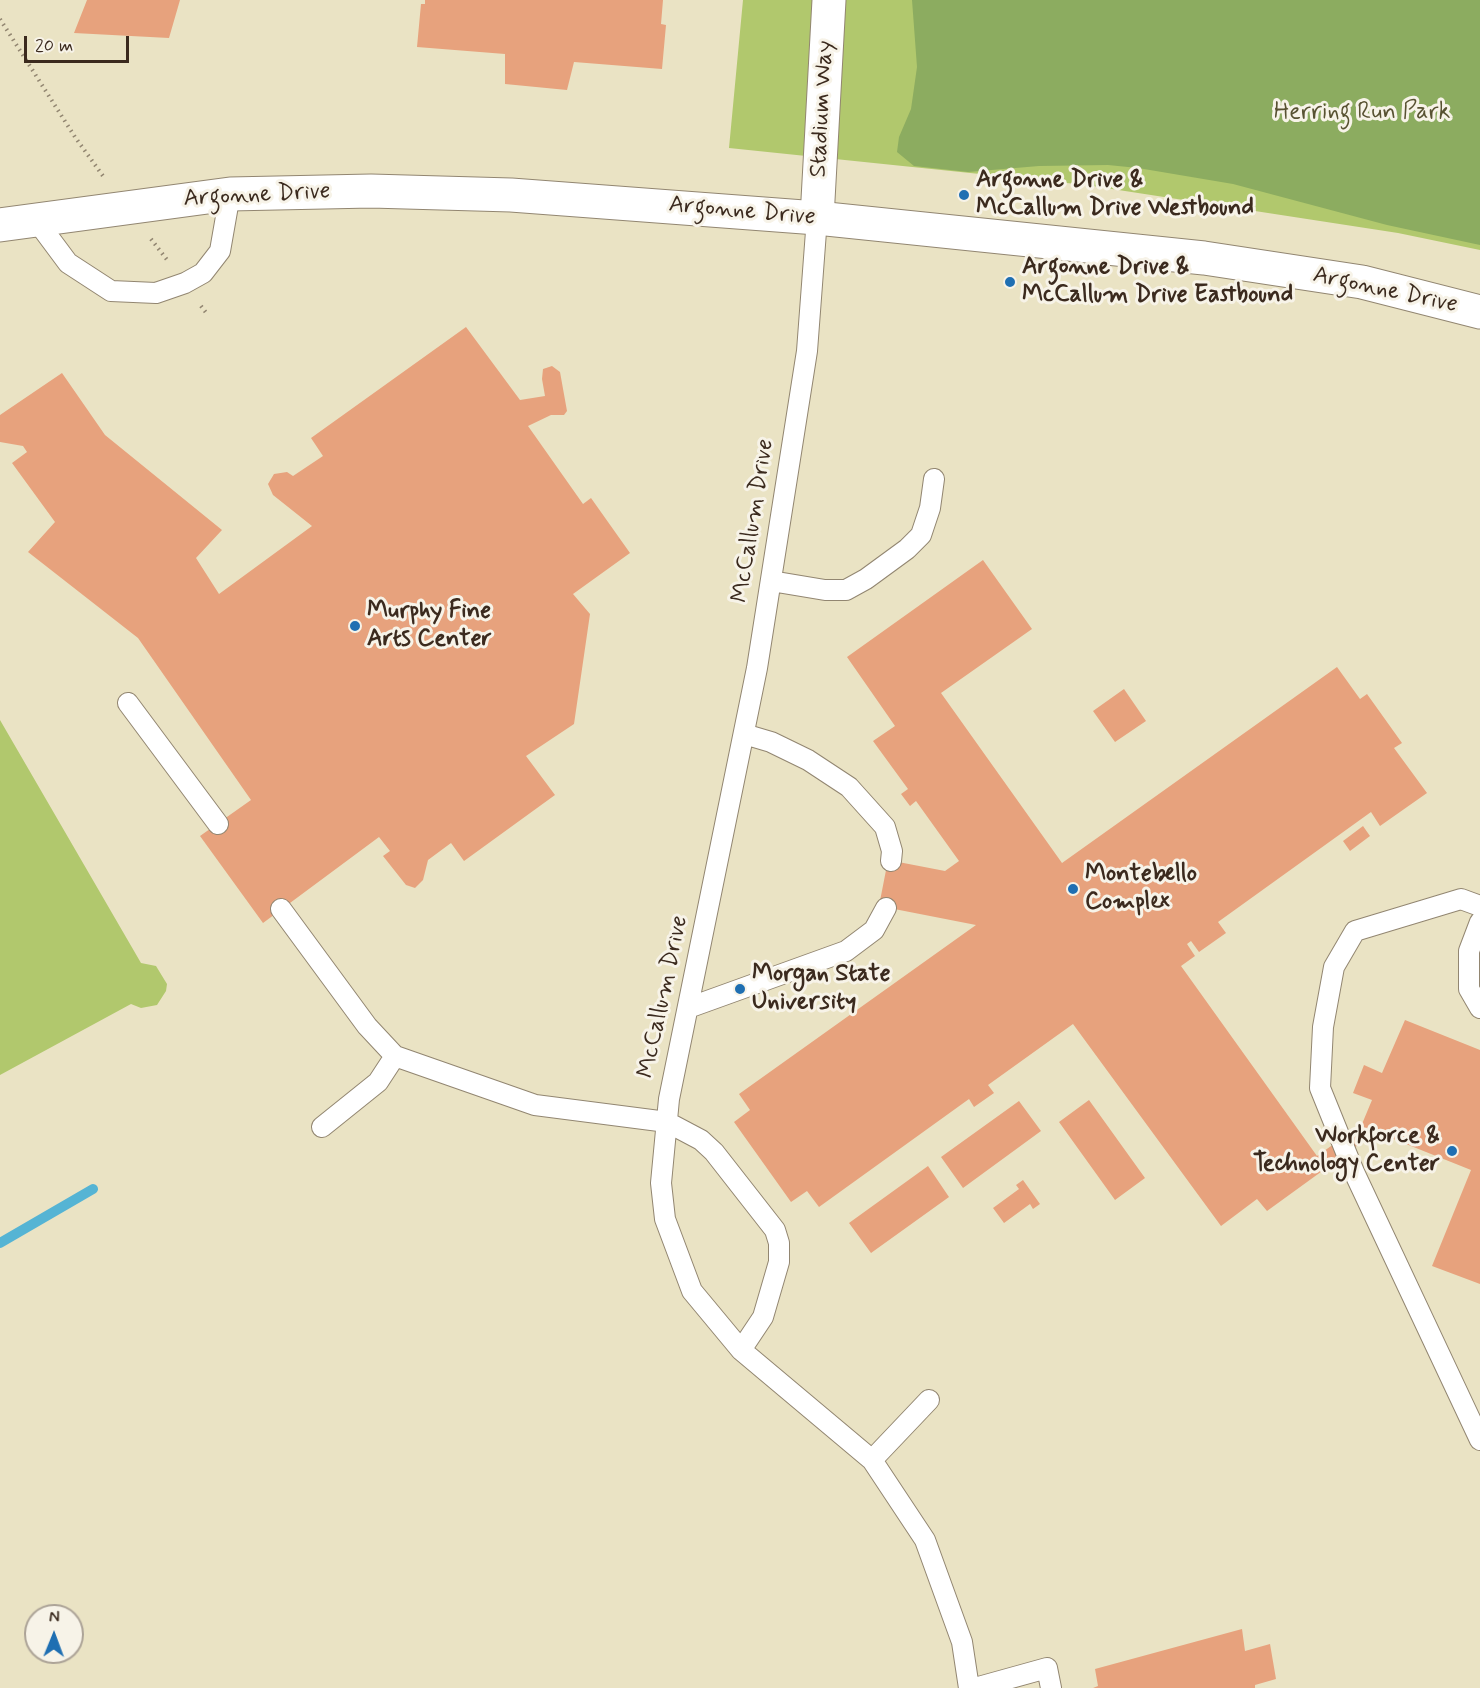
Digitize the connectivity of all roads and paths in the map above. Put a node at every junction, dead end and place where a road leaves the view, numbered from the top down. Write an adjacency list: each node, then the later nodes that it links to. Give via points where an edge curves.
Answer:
1 (829, 0): 5 (main road, Stadium Way)
2 (0, 19): 3 (path)
3 (107, 180)
4 (230, 194): 5 (main road, Argonne Drive, via 371,191 511,195); 6 (main road, Argonne Drive); 6 (lane, via 220,251 203,273 185,284 156,293 111,291 68,263)
5 (817, 218): 8 (main road, Argonne Drive, via 1204,258 1362,282); 10 (lane, McCallum Drive, via 807,351)
6 (36, 220): 7 (main road, Argonne Drive)
7 (0, 225)
8 (1480, 312)
9 (934, 479): 10 (lane, via 921,535 866,579 846,590)
10 (771, 581): 12 (lane, McCallum Drive)
11 (128, 703): 13 (lane)
12 (744, 734): 14 (lane, via 808,760 849,787 885,827); 19 (lane, McCallum Drive)
13 (218, 824)
14 (891, 861)
15 (1480, 906): 26 (lane, via 1461,899 1355,931 1334,967 1323,1027 1320,1088 1354,1172)
16 (886, 908): 19 (lane, via 874,930 846,951)
17 (281, 909): 21 (lane, via 367,1026)
18 (1480, 922): 20 (lane, via 1469,951 1469,989)
19 (688, 1008): 22 (lane, McCallum Drive)
20 (1480, 1008)
21 (394, 1056): 22 (lane, via 535,1106); 23 (lane, via 378,1082)
22 (667, 1122): 24 (lane, McCallum Drive, via 661,1183 665,1219 692,1291); 24 (lane, via 701,1140 714,1152 775,1230 778,1262 763,1317)
23 (322, 1127)
24 (741, 1350): 27 (lane, McCallum Drive)
25 (929, 1400): 27 (lane)
26 (1480, 1440)
27 (872, 1460): 28 (lane, McCallum Drive, via 925,1540 962,1642)
28 (969, 1688)
29 (975, 1688): 30 (lane, via 1047,1668)
30 (1051, 1688)

